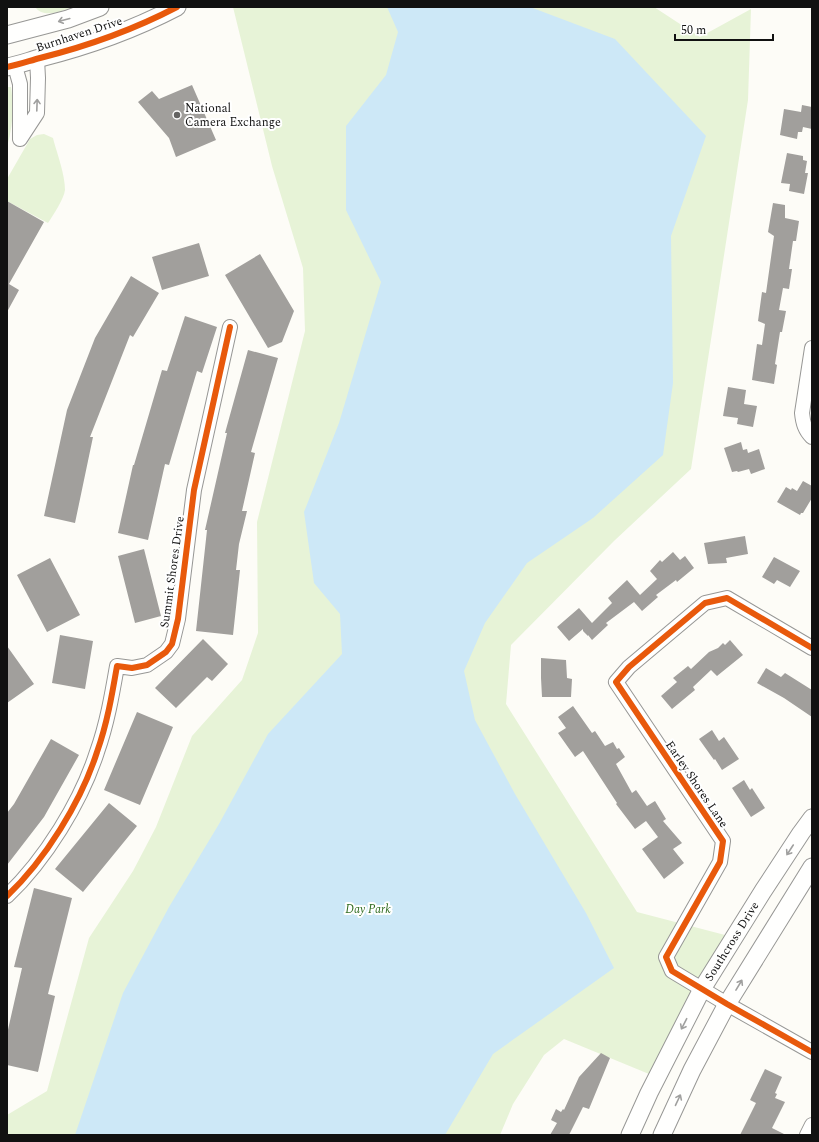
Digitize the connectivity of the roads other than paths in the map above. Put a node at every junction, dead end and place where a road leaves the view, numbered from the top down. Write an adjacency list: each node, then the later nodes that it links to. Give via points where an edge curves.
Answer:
1 (100, 7): 3 (street, Burnhaven Drive, one-way to 3, via 68,19)
2 (177, 7): 4 (street, Burnhaven Drive, via 106,39)
3 (7, 35)
4 (37, 59): 5 (street, Burnhaven Drive); 5 (street, one-way to 4, via 20,84 20,139 37,113)
5 (11, 66)
6 (230, 328): 12 (street, Summit Shores Drive, via 194,490 178,619 172,644 166,652 147,665 132,668 117,666 109,713 87,779 66,821 45,852)
7 (812, 348): 8 (street, via 802,413 803,423)
8 (812, 437)
9 (812, 648): 13 (street, Earley Shores Lane, via 727,598 705,603 629,667 616,682 722,841 720,862 666,957 672,972)
10 (812, 818): 13 (street, Southcross Drive, one-way to 13)
11 (812, 867): 14 (street, one-way to 11)
12 (7, 896)
13 (702, 989): 14 (street, Earley Shores Lane); 17 (street, Southcross Drive, one-way to 17)
14 (727, 1004): 15 (street, Earley Shores Lane); 18 (street, one-way to 14, via 692,1070)
15 (812, 1052)
16 (812, 1125): 19 (street)
17 (630, 1135)
18 (662, 1135)
19 (807, 1135)

